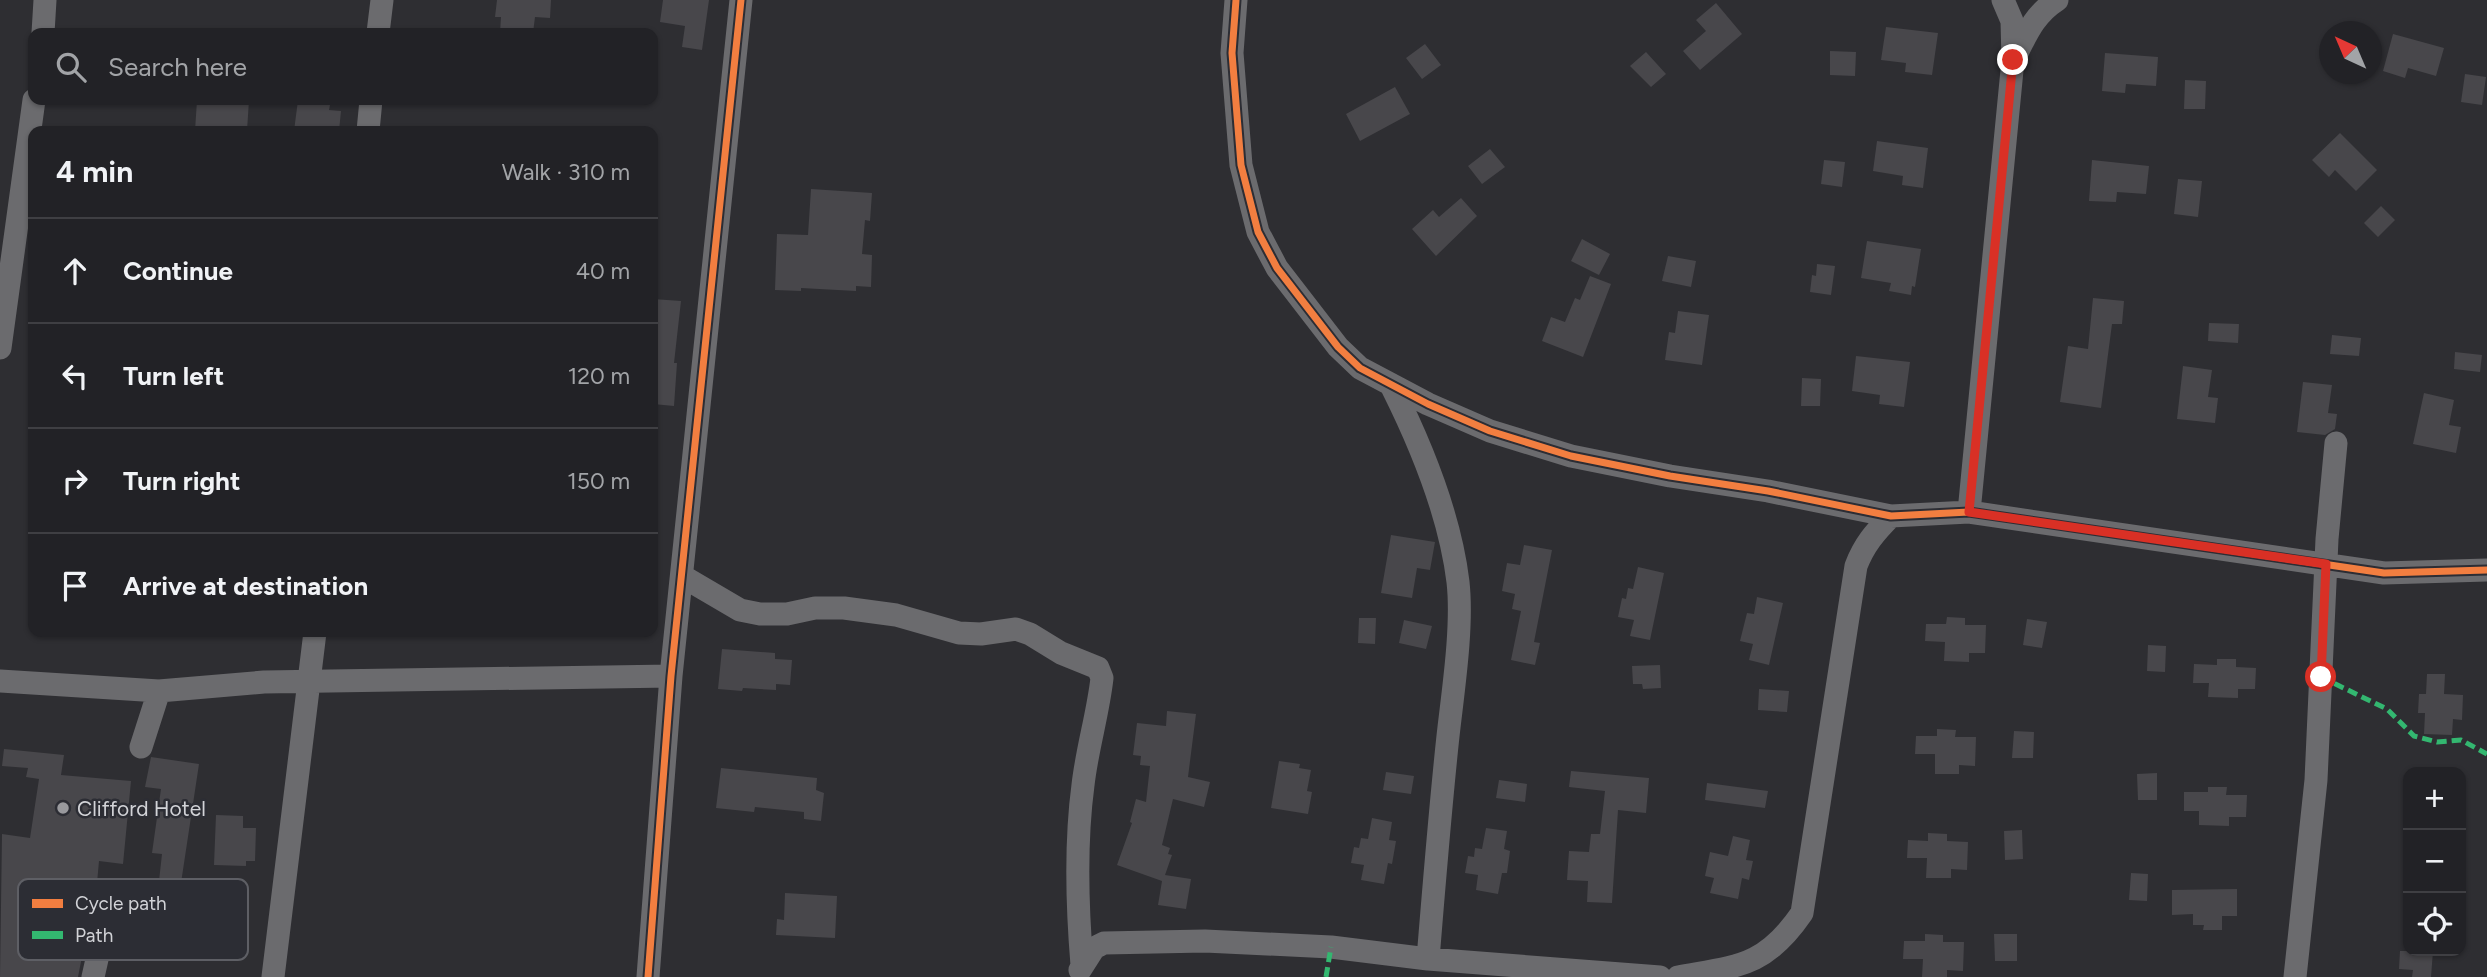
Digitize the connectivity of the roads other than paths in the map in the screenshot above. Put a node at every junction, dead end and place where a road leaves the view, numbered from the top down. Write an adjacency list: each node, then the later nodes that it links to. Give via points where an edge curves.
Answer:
1 (45, 0): 7 (street)
2 (382, 0): 8 (street)
3 (741, 0): 22 (street)
4 (1236, 0): 16 (street, via 1232,53 1241,165 1258,232 1277,268 1338,347 1360,368)
5 (2003, 0): 9 (street, via 2012,22)
6 (2057, 0): 9 (street, via 2031,24)
7 (43, 28)
8 (379, 28)
9 (2013, 60): 18 (street)
10 (33, 105): 12 (street)
11 (371, 105): 13 (street)
12 (30, 126)
13 (368, 126)
14 (28, 144): 15 (street)
15 (0, 348)
16 (1392, 387): 19 (street, via 1490,431 1571,456); 29 (street, via 1433,484 1453,549 1458,586)
17 (2336, 443): 20 (street)
18 (1969, 512): 19 (street); 20 (street)
19 (1891, 516): 34 (street, via 1871,536 1856,566 1802,913 1771,950 1737,967)
20 (2326, 564): 21 (street, via 2384,573); 35 (street, via 2316,780)
21 (2487, 569)
22 (682, 576): 24 (street); 30 (street, via 740,610 787,614 844,608 896,615 959,633 1016,629 1098,668 1102,678 1078,840)
23 (314, 637): 26 (street)
24 (671, 676): 26 (street); 32 (street)
25 (0, 681): 27 (street)
26 (309, 682): 27 (street); 31 (street)
27 (159, 691): 28 (street)
28 (141, 747)
29 (1428, 959): 30 (street, via 1331,947 1122,941 1094,948); 33 (street)
30 (1079, 971)
31 (273, 977)
32 (648, 977)
33 (1660, 977)
34 (1678, 977)
35 (2295, 977)

